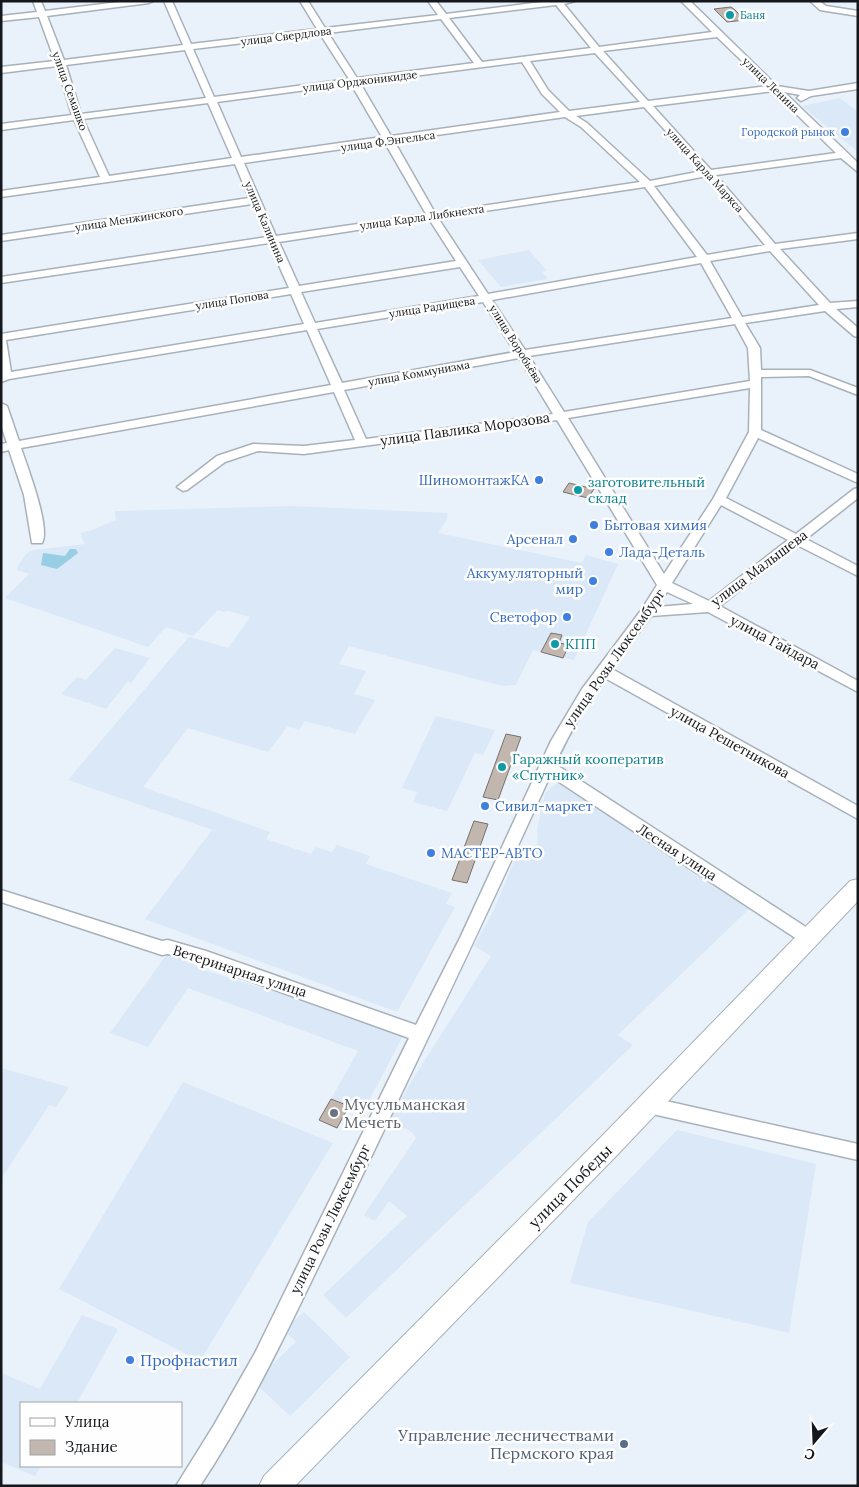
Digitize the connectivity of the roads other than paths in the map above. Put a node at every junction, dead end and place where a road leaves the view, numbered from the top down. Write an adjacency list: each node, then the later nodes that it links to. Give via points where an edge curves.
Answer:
1 (37, 1): 11 (street, улица Семашко)
2 (149, 1): 11 (street)
3 (168, 1): 17 (street, улица Калинина)
4 (304, 1): 14 (street, улица Воробьёва)
5 (432, 1): 12 (street)
6 (571, 1): 9 (street, улица Свердлова)
7 (685, 1): 15 (street, улица Ленина)
8 (814, 1): 10 (street, via 823,8)
9 (558, 2): 12 (street, улица Свердлова); 16 (street, улица Карла Маркса)
10 (858, 14)
11 (42, 15): 13 (street); 19 (street, улица Семашко)
12 (445, 17): 14 (street, улица Свердлова); 20 (street)
13 (1, 19)
14 (322, 31): 17 (street, улица Свердлова); 22 (street, улица Воробьёва)
15 (718, 34): 16 (street, улица Орджоникидзе); 24 (street, улица Ленина)
16 (594, 46): 18 (street, улица Орджоникидзе); 28 (street, улица Карла Маркса)
17 (190, 49): 19 (street, улица Свердлова); 26 (street, улица Калинина)
18 (525, 60): 20 (street, улица Орджоникидзе); 29 (street, улица Розы Люксембург, via 545,92)
19 (61, 64): 21 (street, улица Свердлова); 30 (street, улица Семашко)
20 (480, 65): 22 (street, улица Орджоникидзе)
21 (1, 70)
22 (354, 81): 26 (street, улица Орджоникидзе); 32 (street, улица Воробьёва)
23 (858, 86): 25 (street)
24 (775, 88): 25 (street, улица Ф.Энгельса); 27 (street, улица Ленина); 28 (street, улица Ф.Энгельса)
25 (809, 94): 27 (street)
26 (211, 100): 30 (street, улица Орджоникидзе); 34 (street, улица Калинина)
27 (790, 103): 33 (street, улица Ленина)
28 (646, 105): 29 (street, улица Ф.Энгельса); 36 (street, улица Карла Маркса)
29 (567, 114): 32 (street, улица Ф.Энгельса); 38 (street, улица Розы Люксембург, via 584,125)
30 (77, 117): 31 (street, улица Орджоникидзе); 37 (street, улица Семашко)
31 (1, 127)
32 (388, 141): 34 (street, улица Ф.Энгельса); 41 (street, улица Воробьёва)
33 (843, 155): 35 (street, улица Ленина); 36 (street, улица Карла Либкнехта)
34 (239, 162): 37 (street, улица Ф.Энгельса); 40 (street, улица Калинина)
35 (858, 169)
36 (709, 173): 38 (street, улица Карла Либкнехта); 45 (street, улица Карла Маркса)
37 (106, 179): 39 (street, улица Ф.Энгельса)
38 (648, 184): 41 (street, улица Карла Либкнехта); 46 (street, улица Розы Люксембург)
39 (1, 194)
40 (256, 200): 43 (street, улица Менжинского); 44 (street, улица Калинина)
41 (432, 216): 44 (street, улица Карла Либкнехта); 47 (street, улица Воробьёва)
42 (858, 236): 45 (street, улица Радищева)
43 (1, 238)
44 (272, 240): 48 (street, улица Карла Либкнехта); 49 (street, улица Калинина)
45 (772, 247): 46 (street, улица Радищева); 52 (street, улица Карла Маркса)
46 (704, 259): 50 (street, улица Радищева); 53 (street, улица Розы Люксембург)
47 (464, 263): 49 (street, улица Попова); 50 (street, улица Воробьёва)
48 (1, 280)
49 (295, 290): 54 (street, улица Калинина); 56 (street, улица Попова)
50 (486, 298): 54 (street, улица Радищева); 57 (street, улица Воробьёва)
51 (858, 304): 52 (street, улица Коммунизма)
52 (827, 307): 53 (street, улица Коммунизма); 55 (street, улица Карла Маркса)
53 (740, 322): 57 (street, улица Коммунизма); 59 (street, улица Розы Люксембург, via 754,348)
54 (311, 326): 58 (street, улица Радищева); 60 (street, улица Калинина)
55 (858, 334)
56 (1, 340): 58 (street)
57 (522, 354): 60 (street, улица Коммунизма); 63 (street, улица Воробьёва)
58 (4, 377)
59 (756, 379): 61 (street, улица Павлика Морозова, via 810,372); 63 (street, улица Павлика Морозова); 64 (street, улица Розы Люксембург)
60 (339, 388): 65 (street, улица Калинина); 66 (street, улица Коммунизма)
61 (858, 392)
62 (1, 406): 66 (street)
63 (561, 416): 65 (street, улица Павлика Морозова); 74 (street, улица Воробьёва)
64 (755, 432): 67 (street); 70 (street, улица Розы Люксембург)
65 (362, 444): 68 (street, улица Павлика Морозова, via 304,450 252,448 221,459)
66 (7, 448): 71 (street, via 30,495)
67 (858, 479)
68 (183, 487)
69 (858, 492): 72 (street, улица Малышева)
70 (719, 499): 72 (street); 74 (street, улица Розы Люксембург)
71 (37, 540)
72 (796, 540): 73 (street); 75 (street, улица Малышева)
73 (858, 572)
74 (664, 585): 75 (street, улица Гайдара); 76 (street, улица Розы Люксембург)
75 (710, 607): 76 (street, улица Малышева); 78 (street, улица Гайдара)
76 (647, 612): 77 (street, улица Розы Люксембург)
77 (602, 670): 79 (street, улица Розы Люксембург, via 571,716); 80 (street, улица Решетникова)
78 (858, 687)
79 (546, 766): 83 (street, Лесная улица); 84 (street, улица Розы Люксембург, via 468,938)
80 (858, 813)
81 (858, 887): 83 (street, улица Победы)
82 (1, 896): 84 (street, Ветеринарная улица, via 162,948 200,956)
83 (809, 938): 85 (street, улица Победы)
84 (420, 1034): 87 (street, улица Розы Люксембург, via 262,1360)
85 (648, 1106): 86 (street); 88 (street, улица Победы)
86 (858, 1152)
87 (222, 1433): 89 (street, улица Розы Люксембург); 90 (street)
88 (274, 1484)
89 (187, 1486)
90 (198, 1486)

